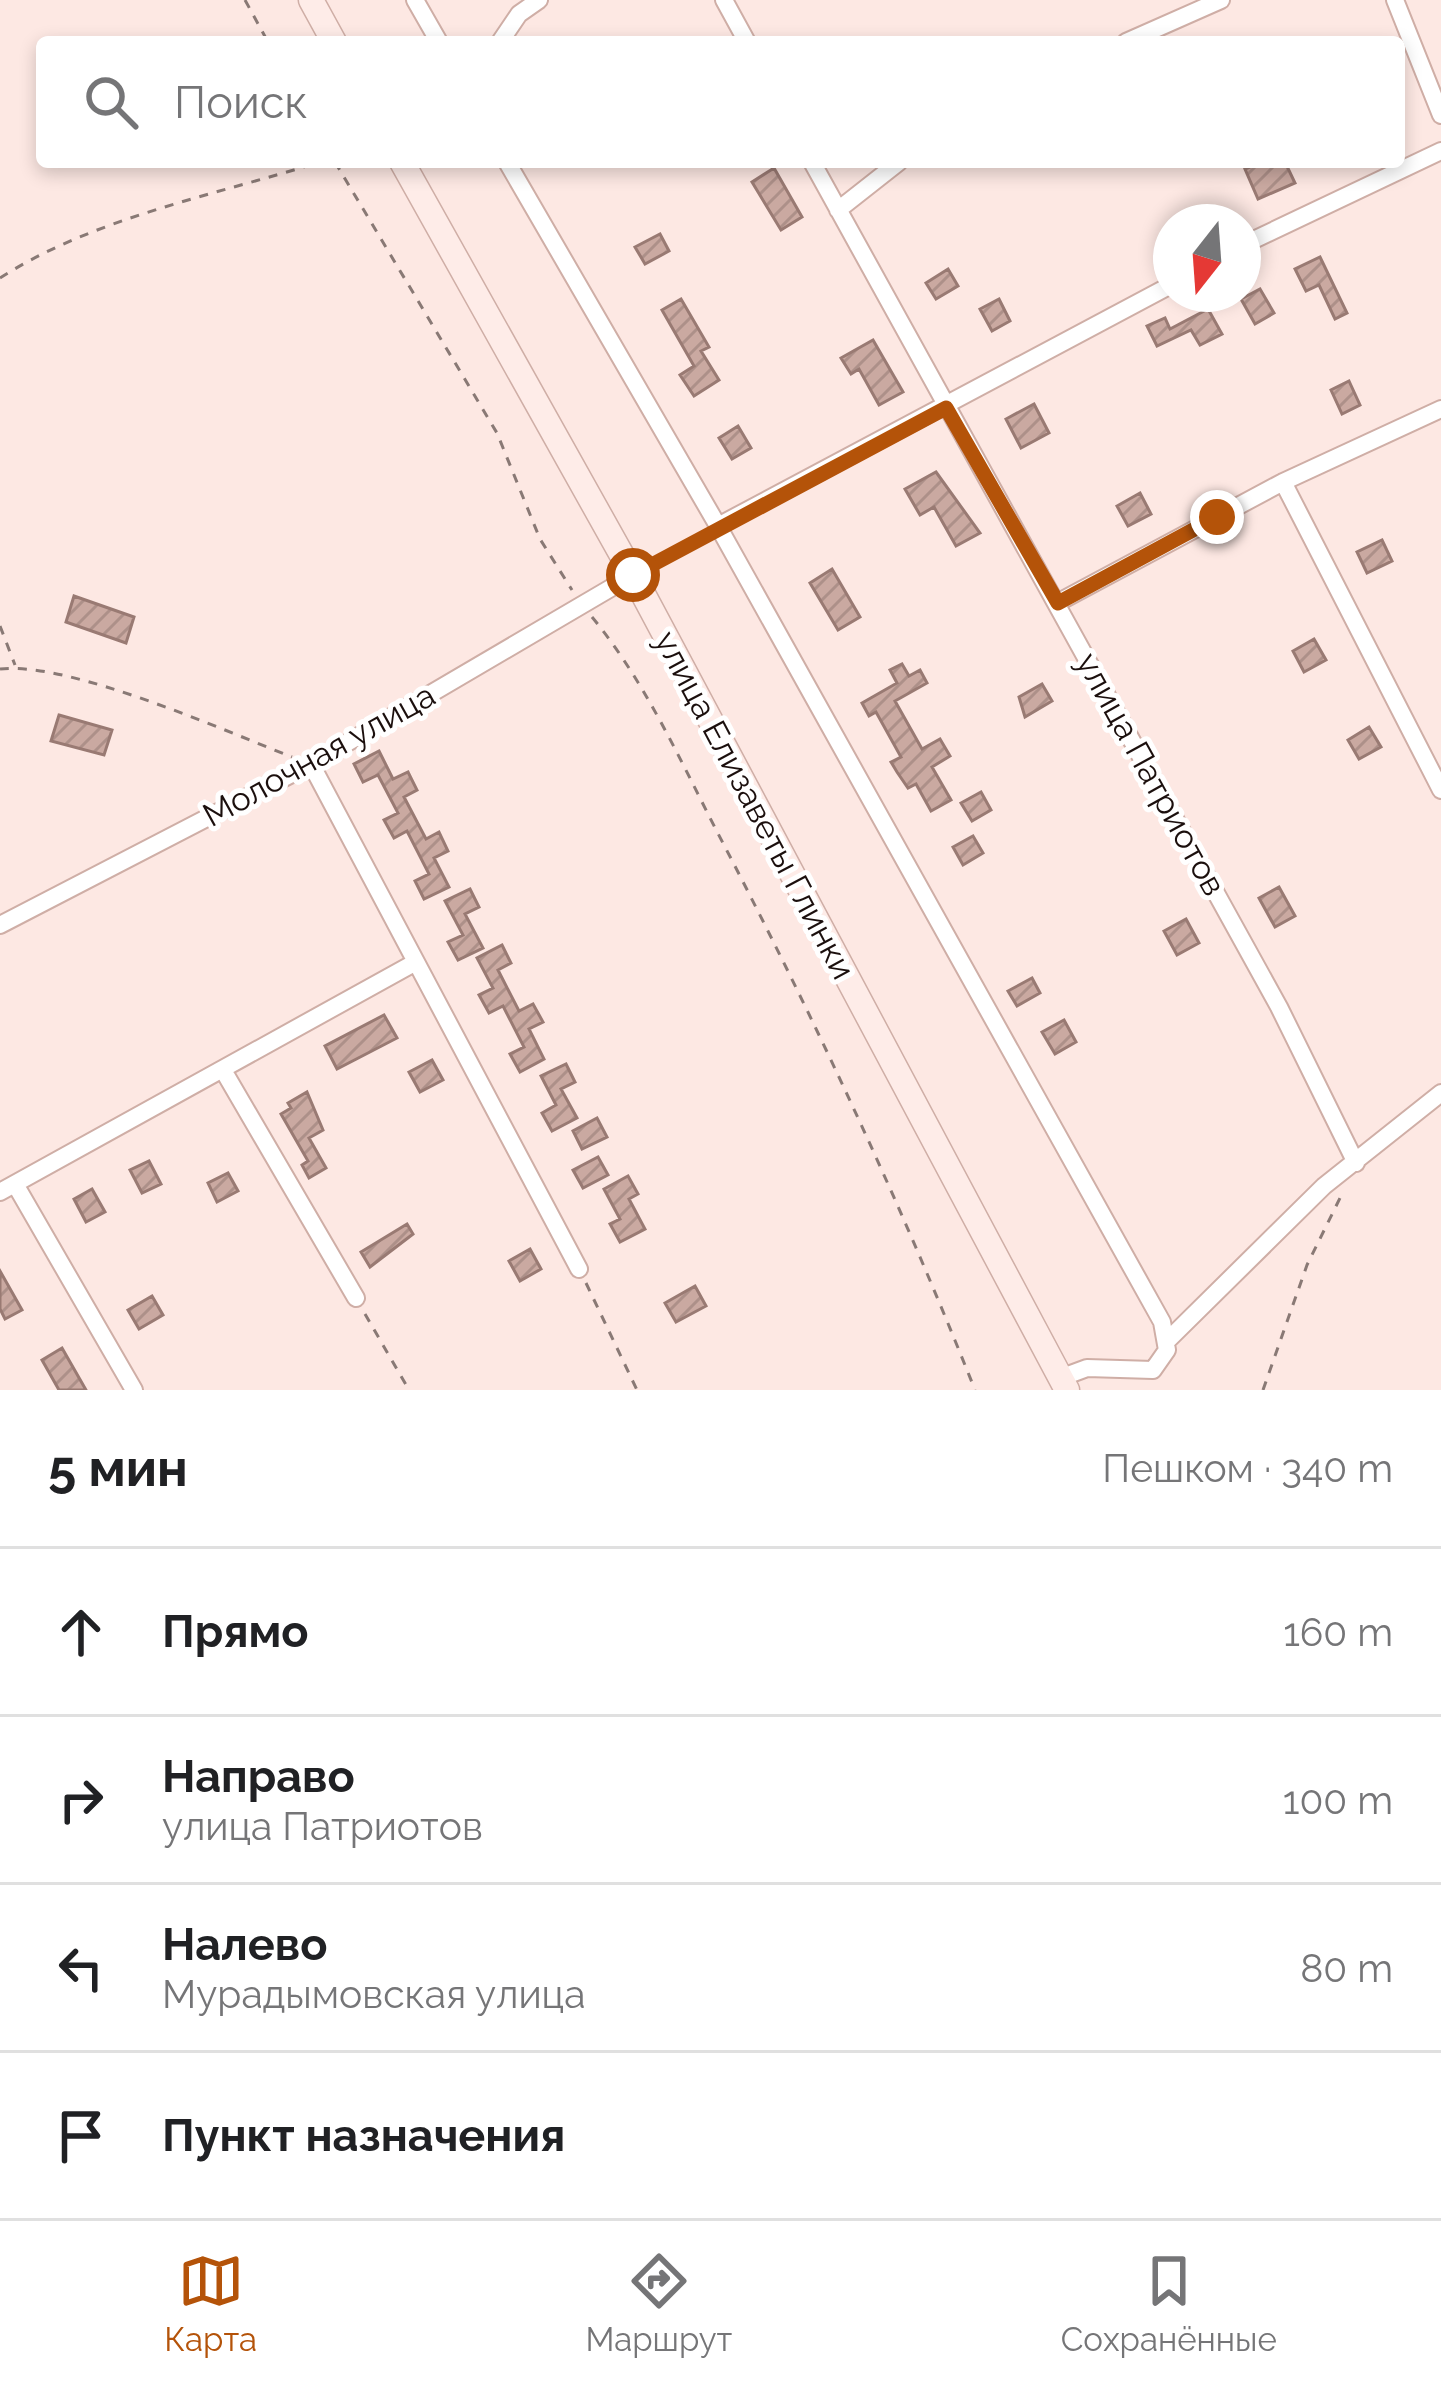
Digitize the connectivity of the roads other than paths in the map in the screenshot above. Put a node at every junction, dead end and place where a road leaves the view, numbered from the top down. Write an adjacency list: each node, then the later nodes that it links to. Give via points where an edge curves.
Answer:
1 (311, 0): 7 (street)
2 (415, 0): 8 (street)
3 (539, 0): 9 (street)
4 (724, 0): 10 (street)
5 (1221, 0): 11 (street)
6 (1395, 0): 12 (street)
7 (331, 36)
8 (436, 36)
9 (504, 36)
10 (744, 36)
11 (1140, 36)
12 (1441, 115)
13 (1441, 151): 19 (street)
14 (405, 168): 25 (street, улица Елизаветы Глинки)
15 (510, 168): 24 (street)
16 (815, 168): 18 (street, улица Патриотов)
17 (891, 168): 18 (street)
18 (838, 210): 21 (street, улица Патриотов)
19 (1261, 236)
20 (1153, 295): 21 (street)
21 (946, 408): 24 (street); 26 (street, улица Патриотов)
22 (1441, 409): 23 (street)
23 (1283, 482): 26 (street); 28 (street)
24 (718, 526): 37 (street)
25 (633, 575): 27 (street, Молочная улица); 38 (street, улица Елизаветы Глинки)
26 (1058, 603): 33 (street, улица Патриотов)
27 (310, 764): 29 (street, Молочная улица); 30 (street)
28 (1441, 790)
29 (0, 925)
30 (416, 962): 31 (street); 35 (street)
31 (223, 1070): 34 (street); 36 (street)
32 (1441, 1093): 33 (street)
33 (1356, 1163): 37 (street, via 1240,1263)
34 (8, 1188): 39 (street)
35 (579, 1269)
36 (356, 1298)
37 (1168, 1340): 38 (street, via 1153,1370 1087,1368)
38 (1063, 1384)
39 (134, 1390)

